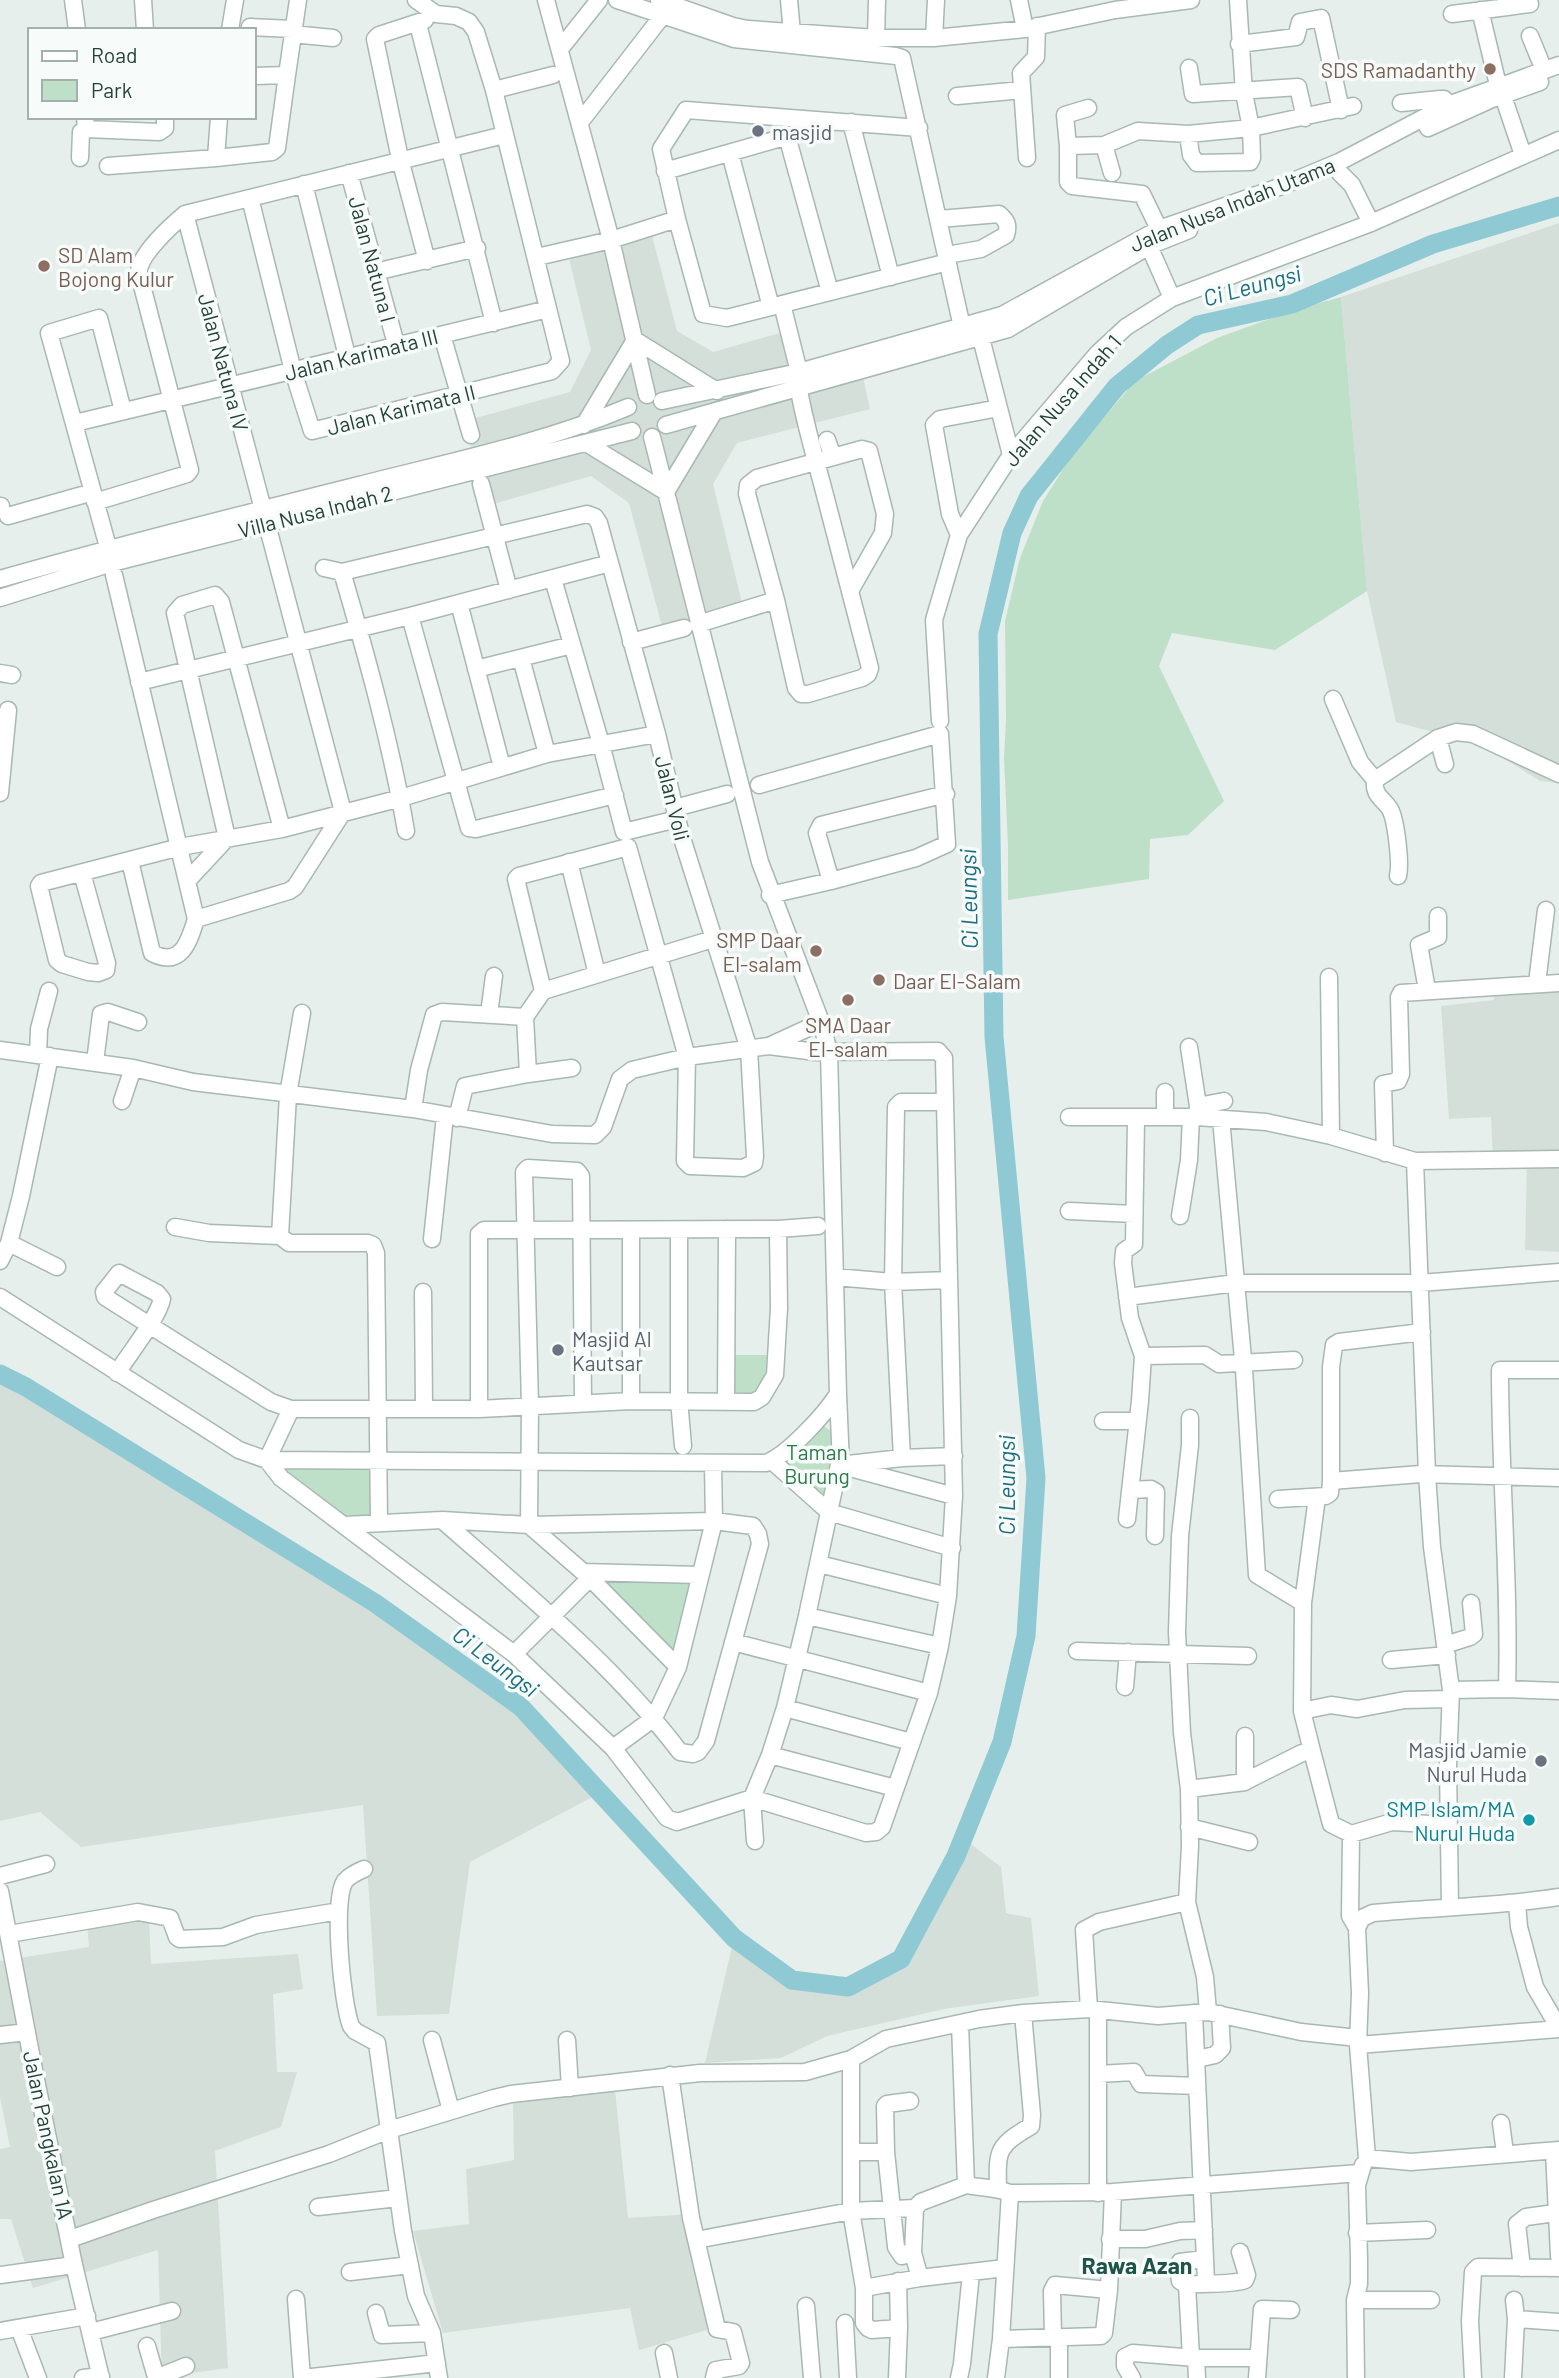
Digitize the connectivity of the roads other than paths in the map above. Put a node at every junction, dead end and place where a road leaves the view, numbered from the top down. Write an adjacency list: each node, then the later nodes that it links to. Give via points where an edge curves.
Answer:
1 (73, 0): 24 (street)
2 (144, 0): 25 (street)
3 (235, 0): 26 (street)
4 (298, 0): 27 (street)
5 (416, 0): 20 (street)
6 (547, 0): 34 (street)
7 (598, 0): 34 (street)
8 (617, 0): 17 (street)
9 (789, 0): 28 (street)
10 (877, 0): 31 (street)
11 (936, 0): 32 (street)
12 (1019, 0): 23 (street)
13 (1189, 0): 23 (street)
14 (1238, 0): 33 (street)
15 (1506, 4): 16 (street); 18 (street)
16 (1530, 4)
17 (661, 8): 28 (street, via 733,26); 51 (street); 54 (street, via 715,34 755,43 900,57)
18 (1480, 10): 19 (street); 42 (street)
19 (1452, 13)
20 (436, 14): 21 (street); 40 (street, via 469,22)
21 (418, 24): 62 (street); 68 (street, via 375,39)
22 (250, 27): 27 (street)
23 (1031, 27): 32 (street); 41 (street, via 1038,51 1021,73)
24 (77, 28)
25 (145, 28)
26 (230, 28)
27 (293, 31): 30 (street); 37 (street)
28 (792, 33): 31 (street)
29 (1530, 36): 36 (street)
30 (333, 38)
31 (876, 38): 32 (street)
32 (934, 38)
33 (1239, 44): 43 (street); 48 (street, via 1296,37 1300,22 1321,18 1347,108)
34 (560, 49): 51 (street)
35 (1189, 68): 43 (street, via 1192,94)
36 (1554, 70): 42 (street, Jalan Nusa Indah Utama)
37 (287, 75): 39 (street); 66 (street, via 277,148)
38 (552, 75): 40 (street)
39 (256, 76)
40 (494, 90): 57 (street)
41 (1021, 90): 44 (street); 67 (street)
42 (1501, 90): 46 (street, Jalan Nusa Indah Utama); 64 (street); 73 (street, Jalan Nusa Indah Utama)
43 (1244, 93): 48 (street, via 1298,87); 55 (street)
44 (957, 96)
45 (1401, 103): 46 (street, via 1444,99)
46 (1448, 105): 79 (street, Jalan Nusa Indah Utama, via 1339,162)
47 (1088, 108): 61 (street, via 1065,115)
48 (1306, 118): 55 (street)
49 (165, 119): 53 (street, via 165,128 159,132)
50 (219, 119): 66 (street)
51 (581, 121): 82 (street)
52 (845, 122): 54 (street); 58 (street); 70 (street, via 686,110 661,149); 89 (street)
53 (85, 123): 65 (street)
54 (919, 128): 78 (street)
55 (1251, 128): 56 (street); 56 (street, via 1250,162 1197,163)
56 (1188, 134): 60 (street, via 1138,131)
57 (504, 135): 62 (street); 85 (street)
58 (787, 136): 63 (street); 90 (street)
59 (1559, 140): 64 (street, Jalan Nusa Indah 1)
60 (1104, 145): 61 (street); 72 (street)
61 (1068, 146): 81 (street, via 1068,182 1072,186 1142,194)
62 (449, 147): 68 (street); 84 (street)
63 (730, 153): 70 (street); 92 (street)
64 (1522, 155): 80 (street, Jalan Nusa Indah 1)
65 (80, 158)
66 (216, 158): 69 (street)
67 (1027, 158)
68 (400, 159): 71 (street); 87 (street)
69 (108, 166)
70 (665, 171): 77 (street)
71 (349, 173): 74 (street); 88 (street, Jalan Natuna I)
72 (1112, 173)
73 (1339, 173): 79 (street, Jalan Nusa Indah Utama); 80 (street, via 1352,185)
74 (304, 184): 75 (street); 100 (street)
75 (250, 198): 76 (street); 101 (street)
76 (185, 214): 103 (street, Jalan Natuna IV); 108 (street, via 165,230 138,268)
77 (677, 219): 82 (street); 92 (street, via 703,314 727,318)
78 (939, 219): 86 (street); 86 (street, via 999,214 1008,227 1006,235 981,249)
79 (1202, 220): 81 (street, Jalan Nusa Indah Utama); 83 (street, Jalan Nusa Indah Utama)
80 (1371, 223): 91 (street, Jalan Nusa Indah 1)
81 (1159, 229): 95 (street, Jalan Nusa Indah Utama, via 1012,312)
82 (611, 240): 85 (street); 98 (street)
83 (1149, 246): 91 (street); 97 (street, Jalan Nusa Indah Utama, via 1008,329)
84 (477, 248): 87 (street); 94 (street)
85 (537, 257): 93 (street)
86 (947, 259): 89 (street); 95 (street)
87 (427, 261): 88 (street)
88 (375, 272): 99 (street, Jalan Natuna I)
89 (891, 276): 90 (street)
90 (831, 292): 92 (street)
91 (1172, 298): 121 (street, Jalan Nusa Indah 1, via 1126,327 1098,353)
92 (776, 305): 102 (street)
93 (548, 309): 94 (street, Jalan Karimata III); 106 (street, Jalan Karimata II, via 561,360 552,371)
94 (495, 323): 96 (street, Jalan Karimata III)
95 (962, 327): 102 (street, Jalan Nusa Indah Utama)
96 (442, 335): 99 (street, Jalan Karimata III); 106 (street)
97 (981, 338): 104 (street, Jalan Nusa Indah Utama); 110 (street)
98 (635, 340): 105 (street); 107 (street); 114 (street)
99 (396, 344): 100 (street, Jalan Karimata III)
100 (347, 356): 101 (street, Jalan Karimata III)
101 (293, 370): 103 (street, Jalan Karimata III); 106 (street, Jalan Karimata II, via 312,431)
102 (799, 372): 105 (street, Jalan Nusa Indah Utama)
103 (230, 386): 108 (street, Jalan Karimata III); 128 (street, Jalan Natuna IV)
104 (799, 390): 112 (street, Jalan Nusa Indah Utama); 123 (street)
105 (717, 391): 107 (street, Jalan Nusa Indah Utama)
106 (460, 394): 117 (street)
107 (654, 398): 109 (street, via 635,399); 115 (street, via 667,412)
108 (173, 399): 111 (street, Jalan Karimata III); 126 (street, via 189,472)
109 (628, 407): 114 (street, Villa Nusa Indah 2); 116 (street, via 627,424)
110 (999, 408): 121 (street); 130 (street, via 940,419 934,425 950,514)
111 (123, 411): 113 (street, Jalan Karimata III); 113 (street, via 101,322 96,318 49,333)
112 (714, 412): 115 (street, Jalan Nusa Indah Utama); 125 (street)
113 (75, 423): 126 (street)
114 (584, 425): 128 (street, Villa Nusa Indah 2)
115 (666, 425): 118 (street)
116 (632, 431): 118 (street); 120 (street, Villa Nusa Indah 2)
117 (471, 435)
118 (652, 437): 125 (street)
119 (827, 440): 122 (street)
120 (586, 443): 125 (street); 128 (street, Villa Nusa Indah 2)
121 (1011, 455): 130 (street, Jalan Nusa Indah 1)
122 (833, 457): 123 (street); 138 (street, via 869,451 885,514 883,533)
123 (817, 463): 138 (street); 140 (street, via 757,478 748,485)
124 (481, 484): 129 (street)
125 (666, 492): 143 (street)
126 (94, 497): 127 (street); 131 (street)
127 (3, 510)
128 (263, 516): 131 (street, Villa Nusa Indah 2); 146 (street, Jalan Natuna IV)
129 (493, 534): 132 (street, Jalan Voli, via 587,514 599,523); 134 (street, Jalan Voli); 137 (street)
130 (959, 535): 155 (street, Jalan Nusa Indah 1, via 934,620)
131 (111, 562): 135 (street, Villa Nusa Indah 2); 139 (street, Villa Nusa Indah 2); 152 (street)
132 (610, 563): 136 (street); 145 (street, Jalan Voli)
133 (324, 568): 134 (street, Jalan Voli)
134 (341, 572): 144 (street)
135 (0, 579)
136 (553, 579): 137 (street); 147 (street)
137 (509, 590): 141 (street)
138 (850, 591): 140 (street, via 869,671 862,678 808,694 796,688)
139 (0, 598)
140 (776, 600): 143 (street)
141 (459, 603): 142 (street); 150 (street)
142 (410, 616): 144 (street); 164 (street)
143 (691, 626): 145 (street); 183 (street)
144 (358, 628): 146 (street); 170 (street)
145 (631, 642): 156 (street, Jalan Voli)
146 (297, 643): 148 (street); 171 (street, Jalan Natuna IV)
147 (572, 645): 149 (street); 158 (street)
148 (237, 658): 151 (street); 151 (street, via 221,601 215,595 176,610); 173 (street)
149 (521, 658): 150 (street); 159 (street)
150 (476, 669): 161 (street)
151 (190, 670): 152 (street); 175 (street)
152 (139, 682): 176 (street)
153 (1333, 699): 163 (street, via 1360,762)
154 (8, 710): 166 (street)
155 (940, 722)
156 (657, 734): 158 (street); 172 (street, Jalan Voli)
157 (1438, 738): 160 (street); 162 (street, via 1456,732 1473,734); 163 (street)
158 (601, 744): 159 (street); 169 (street)
159 (547, 754): 161 (street)
160 (1446, 764)
161 (502, 767): 164 (street)
162 (1559, 774)
163 (1375, 780): 180 (street, via 1377,795 1391,813)
164 (454, 781): 169 (street, via 467,826 473,830); 170 (street)
165 (759, 785): 168 (street, via 940,734)
166 (0, 793)
167 (727, 794): 172 (street)
168 (946, 794): 182 (street, via 948,839 943,847); 182 (street, via 819,826)
169 (615, 795): 172 (street, via 624,832)
170 (401, 798): 171 (street); 174 (street)
171 (343, 812): 173 (street); 186 (street, via 295,887)
172 (676, 813): 187 (street, Jalan Voli)
173 (282, 829): 175 (street)
174 (406, 831)
175 (227, 838): 176 (street); 181 (street)
176 (180, 847): 177 (street); 181 (street)
177 (130, 861): 179 (street); 186 (street, via 152,953 163,959 175,957 190,941)
178 (569, 862): 188 (street, via 628,846); 189 (street); 196 (street, via 516,879)
179 (82, 873): 179 (street, via 39,886 57,960 98,973 107,970 107,963)
180 (1398, 876)
181 (188, 880): 186 (street)
182 (831, 881): 183 (street)
183 (770, 895): 201 (street)
184 (1546, 910): 192 (street)
185 (1438, 916): 194 (street, via 1438,937 1419,945)
186 (196, 919)
187 (713, 939): 188 (street); 204 (street, Jalan Voli)
188 (658, 956): 189 (street); 208 (street)
189 (597, 974): 196 (street)
190 (494, 976): 198 (street)
191 (1329, 977): 225 (street)
192 (1537, 983): 193 (street); 194 (street)
193 (1559, 984)
194 (1427, 990): 226 (street, via 1404,991 1399,997 1401,1073 1398,1081 1383,1084)
195 (49, 991): 207 (street, via 39,1030)
196 (542, 991): 199 (street)
197 (302, 1013): 214 (street)
198 (489, 1014): 199 (street); 218 (street, via 434,1015)
199 (525, 1017): 212 (street)
200 (138, 1022): 209 (street, via 101,1014)
201 (821, 1022): 202 (street); 206 (street)
202 (769, 1046): 204 (street); 206 (street)
203 (1189, 1047): 219 (street)
204 (749, 1049): 208 (street); 208 (street, Jalan Voli, via 755,1156 754,1163 743,1168 686,1163)
205 (0, 1050): 207 (street)
206 (829, 1052): 217 (street, via 935,1050 944,1058); 246 (street)
207 (44, 1056): 209 (street); 242 (street)
208 (687, 1057): 220 (street, via 632,1070 620,1079 603,1127 595,1135 552,1134)
209 (95, 1062): 210 (street)
210 (134, 1068): 214 (street, via 193,1082); 215 (street)
211 (572, 1068): 212 (street)
212 (528, 1074): 220 (street, via 465,1086)
213 (1165, 1092): 222 (street)
214 (288, 1095): 218 (street); 240 (street)
215 (122, 1101)
216 (1224, 1101): 219 (street)
217 (944, 1102): 247 (street); 248 (street, via 901,1102 896,1107)
218 (413, 1109): 220 (street)
219 (1195, 1114): 222 (street); 224 (street); 231 (street)
220 (451, 1117): 241 (street)
221 (1069, 1117): 223 (street)
222 (1165, 1117): 223 (street)
223 (1136, 1118): 230 (street)
224 (1221, 1119): 225 (street, via 1266,1122); 249 (street)
225 (1331, 1136): 226 (street)
226 (1385, 1153): 228 (street)
227 (1559, 1160): 228 (street)
228 (1415, 1161): 250 (street)
229 (1069, 1211): 230 (street)
230 (1134, 1214): 253 (street, via 1134,1244 1124,1251)
231 (1180, 1216)
232 (818, 1226): 235 (street)
233 (175, 1227): 240 (street)
234 (727, 1229): 235 (street); 237 (street); 263 (street)
235 (778, 1229): 263 (street, via 775,1375 756,1401)
236 (631, 1230): 237 (street); 239 (street); 262 (street)
237 (678, 1230): 261 (street)
238 (525, 1231): 239 (street); 239 (street, via 524,1172 528,1168 579,1173); 265 (street); 268 (street, via 486,1229 479,1234)
239 (583, 1231): 264 (street)
240 (279, 1236): 269 (street, via 289,1243 373,1245)
241 (432, 1240)
242 (9, 1243): 243 (street); 244 (street)
243 (0, 1261)
244 (57, 1267)
245 (1559, 1272): 250 (street)
246 (835, 1278): 248 (street); 260 (street)
247 (949, 1280): 248 (street); 274 (street)
248 (893, 1282): 275 (street)
249 (1236, 1283): 250 (street); 253 (street); 257 (street)
250 (1420, 1283): 254 (street)
251 (423, 1292): 267 (street)
252 (0, 1297): 259 (street)
253 (1127, 1297): 255 (street)
254 (1422, 1332): 282 (street); 285 (street, via 1334,1345)
255 (1143, 1356): 257 (street, via 1205,1355 1217,1364); 272 (street)
256 (1294, 1360): 257 (street)
257 (1243, 1363): 303 (street, via 1257,1575)
258 (1559, 1370): 283 (street, via 1500,1370)
259 (117, 1373): 266 (street, via 148,1324 271,1402); 276 (street, via 239,1450)
260 (838, 1394): 278 (street, via 826,1413); 281 (street)
261 (679, 1400): 262 (street); 263 (street); 273 (street)
262 (631, 1401): 264 (street)
263 (726, 1402)
264 (583, 1403): 265 (street)
265 (530, 1405): 268 (street); 279 (street)
266 (292, 1409): 269 (street); 276 (street)
267 (424, 1409): 268 (street); 269 (street)
268 (479, 1409)
269 (379, 1410): 277 (street)
270 (1190, 1418): 312 (street, via 1180,1536)
271 (1103, 1421): 272 (street)
272 (1138, 1422): 286 (street)
273 (683, 1446)
274 (954, 1456): 275 (street); 287 (street)
275 (902, 1458): 281 (street)
276 (267, 1460): 277 (street); 295 (street, via 281,1478)
277 (378, 1461): 279 (street); 294 (street)
278 (772, 1461): 280 (street); 290 (street)
279 (530, 1463): 280 (street); 296 (street)
280 (713, 1465): 293 (street)
281 (840, 1465): 287 (street); 290 (street)
282 (1427, 1474): 283 (street); 285 (street); 309 (street)
283 (1501, 1475): 284 (street); 319 (street, via 1508,1583)
284 (1559, 1478)
285 (1331, 1481): 288 (street, via 1330,1493)
286 (1131, 1490): 291 (street); 297 (street, via 1156,1492)
287 (954, 1496): 298 (street)
288 (1317, 1497): 289 (street); 303 (street)
289 (1278, 1499)
290 (829, 1512): 298 (street); 299 (street)
291 (1127, 1519)
292 (442, 1520): 294 (street); 296 (street); 306 (street)
293 (714, 1521): 296 (street); 301 (street); 307 (street, via 748,1524 760,1538)
294 (379, 1522): 295 (street)
295 (345, 1525): 313 (street)
296 (529, 1525): 300 (street)
297 (1155, 1536)
298 (952, 1548): 302 (street)
299 (819, 1564): 302 (street); 305 (street)
300 (586, 1575): 301 (street); 306 (street); 317 (street)
301 (700, 1575): 317 (street)
302 (948, 1596): 308 (street)
303 (1303, 1602): 324 (street)
304 (1472, 1603): 309 (street, via 1474,1633)
305 (807, 1616): 308 (street); 315 (street)
306 (552, 1617): 313 (street); 325 (street)
307 (733, 1642): 315 (street); 325 (street, via 706,1741 698,1752 680,1752)
308 (940, 1646): 321 (street)
309 (1446, 1650): 316 (street); 322 (street)
310 (1077, 1651): 311 (street)
311 (1128, 1652): 312 (street); 318 (street)
312 (1178, 1653): 314 (street); 333 (street)
313 (514, 1654): 328 (street)
314 (1248, 1656)
315 (795, 1659): 321 (street); 323 (street)
316 (1391, 1660)
317 (678, 1667): 325 (street)
318 (1125, 1687)
319 (1507, 1689): 320 (street); 322 (street)
320 (1559, 1691)
321 (929, 1693): 327 (street)
322 (1451, 1695): 324 (street, via 1357,1709 1331,1705); 335 (street)
323 (785, 1708): 327 (street); 330 (street)
324 (1302, 1711): 329 (street)
325 (654, 1718): 328 (street)
326 (1245, 1736): 331 (street)
327 (911, 1742): 332 (street)
328 (613, 1748): 334 (street, via 674,1821)
329 (1312, 1751): 331 (street); 337 (street, via 1331,1824)
330 (770, 1755): 332 (street); 334 (street)
331 (1246, 1781): 333 (street)
332 (895, 1788): 334 (street, via 882,1827 870,1833)
333 (1189, 1789): 336 (street)
334 (752, 1798): 338 (street)
335 (1448, 1825): 337 (street, via 1392,1822); 347 (street)
336 (1189, 1827): 339 (street); 345 (street)
337 (1351, 1834): 349 (street, via 1350,1916)
338 (755, 1841)
339 (1249, 1842)
340 (46, 1864): 342 (street)
341 (364, 1870): 348 (street, via 344,1882)
342 (0, 1875)
343 (0, 1891): 350 (street, Jalan Pangkalan 1A)
344 (1559, 1897): 346 (street)
345 (1187, 1902): 351 (street, via 1099,1922 1084,1930); 352 (street, via 1205,1977)
346 (1517, 1904): 347 (street); 355 (street, via 1535,1987)
347 (1450, 1906): 349 (street, via 1368,1913)
348 (339, 1911): 350 (street, via 256,1925 223,1937 180,1938 170,1918 138,1912); 370 (street, via 341,1983 348,2020 355,2031 377,2043)
349 (1357, 1928): 360 (street)
350 (9, 1934): 356 (street, Jalan Pangkalan 1A)
351 (1093, 2010): 352 (street, via 1158,2016); 353 (street); 363 (street)
352 (1207, 2013): 360 (street); 362 (street); 362 (street, via 1222,2056)
353 (1023, 2014): 354 (street); 378 (street, via 1031,2126 1002,2147 998,2156)
354 (960, 2024): 361 (street, via 886,2039); 376 (street)
355 (1559, 2029): 360 (street)
356 (27, 2032): 357 (street); 389 (street, Jalan Pangkalan 1A)
357 (0, 2035)
358 (432, 2040): 368 (street)
359 (567, 2040): 366 (street)
360 (1358, 2041): 375 (street)
361 (851, 2059): 364 (street, via 795,2074); 372 (street)
362 (1197, 2059): 365 (street)
363 (1098, 2074): 365 (street, via 1134,2072 1141,2084); 379 (street)
364 (670, 2075): 366 (street); 391 (street)
365 (1197, 2086): 377 (street)
366 (570, 2088): 368 (street, via 511,2094)
367 (910, 2101): 373 (street, via 885,2106)
368 (451, 2110): 370 (street)
369 (1501, 2123): 374 (street)
370 (389, 2130): 380 (street); 389 (street)
371 (1556, 2151): 374 (street); 385 (street)
372 (852, 2152): 373 (street); 384 (street)
373 (886, 2152): 383 (street)
374 (1505, 2153): 375 (street)
375 (1363, 2165): 377 (street); 388 (street)
376 (966, 2185): 378 (street); 382 (street)
377 (1203, 2185): 379 (street); 386 (street)
378 (1004, 2191): 379 (street); 398 (street)
379 (1106, 2192): 390 (street)
380 (398, 2198): 381 (street); 397 (street)
381 (318, 2207)
382 (915, 2208): 383 (street); 393 (street)
383 (892, 2209): 384 (street); 393 (street, via 898,2252 902,2256)
384 (851, 2211): 391 (street); 408 (street)
385 (1555, 2213): 394 (street); 399 (street, via 1526,2217 1517,2224)
386 (1204, 2230): 390 (street); 395 (street)
387 (1427, 2230): 388 (street)
388 (1357, 2233): 413 (street)
389 (70, 2239): 396 (street, Jalan Pangkalan 1A)
390 (1110, 2239): 409 (street)
391 (696, 2240): 440 (street, via 717,2329 733,2332 741,2363 716,2370)
392 (1240, 2252): 406 (street, via 1245,2280)
393 (913, 2253): 404 (street)
394 (1559, 2256)
395 (1204, 2259): 406 (street); 407 (street, via 1180,2262 1180,2281)
396 (75, 2265): 403 (street); 421 (street, Jalan Pangkalan 1A)
397 (410, 2265): 401 (street); 425 (street, via 416,2296)
398 (1005, 2268): 402 (street); 427 (street)
399 (1522, 2268): 400 (street); 451 (street, via 1478,2267 1473,2272)
400 (1559, 2268)
401 (349, 2272)
402 (971, 2273): 404 (street); 444 (street)
403 (0, 2274)
404 (920, 2278): 405 (street)
405 (898, 2281): 408 (street); 423 (street)
406 (1206, 2282): 407 (street)
407 (1187, 2285): 430 (street)
408 (863, 2288): 423 (street, via 868,2329)
409 (1109, 2290): 426 (street, via 1101,2336); 426 (street, via 1055,2285)
410 (296, 2300): 438 (street)
411 (1431, 2300): 413 (street)
412 (1514, 2300): 418 (street)
413 (1355, 2301): 450 (street)
414 (806, 2306): 441 (street)
415 (1291, 2310): 431 (street, via 1262,2309)
416 (172, 2311): 421 (street)
417 (376, 2313): 425 (street, via 384,2336)
418 (1516, 2319): 419 (street); 452 (street)
419 (1559, 2322)
420 (845, 2323): 442 (street)
421 (89, 2324): 422 (street); 434 (street, Jalan Pangkalan 1A)
422 (19, 2328): 424 (street); 436 (street)
423 (899, 2328): 443 (street)
424 (0, 2331)
425 (432, 2333): 433 (street)
426 (1056, 2337): 427 (street); 446 (street)
427 (1001, 2339): 445 (street)
428 (147, 2346): 435 (street)
429 (664, 2353): 439 (street)
430 (1193, 2358): 431 (street); 447 (street, via 1129,2354 1125,2366); 448 (street)
431 (1258, 2358): 449 (street)
432 (186, 2366): 435 (street)
433 (438, 2370): 438 (street)
434 (101, 2377): 437 (street)
435 (156, 2377)
436 (38, 2378)
437 (83, 2378)
438 (303, 2378)
439 (669, 2378)
440 (714, 2378)
441 (812, 2378)
442 (848, 2378)
443 (897, 2378)
444 (958, 2378)
445 (996, 2378)
446 (1059, 2378)
447 (1132, 2378)
448 (1197, 2378)
449 (1258, 2378)
450 (1356, 2378)
451 (1473, 2378)
452 (1513, 2378)

